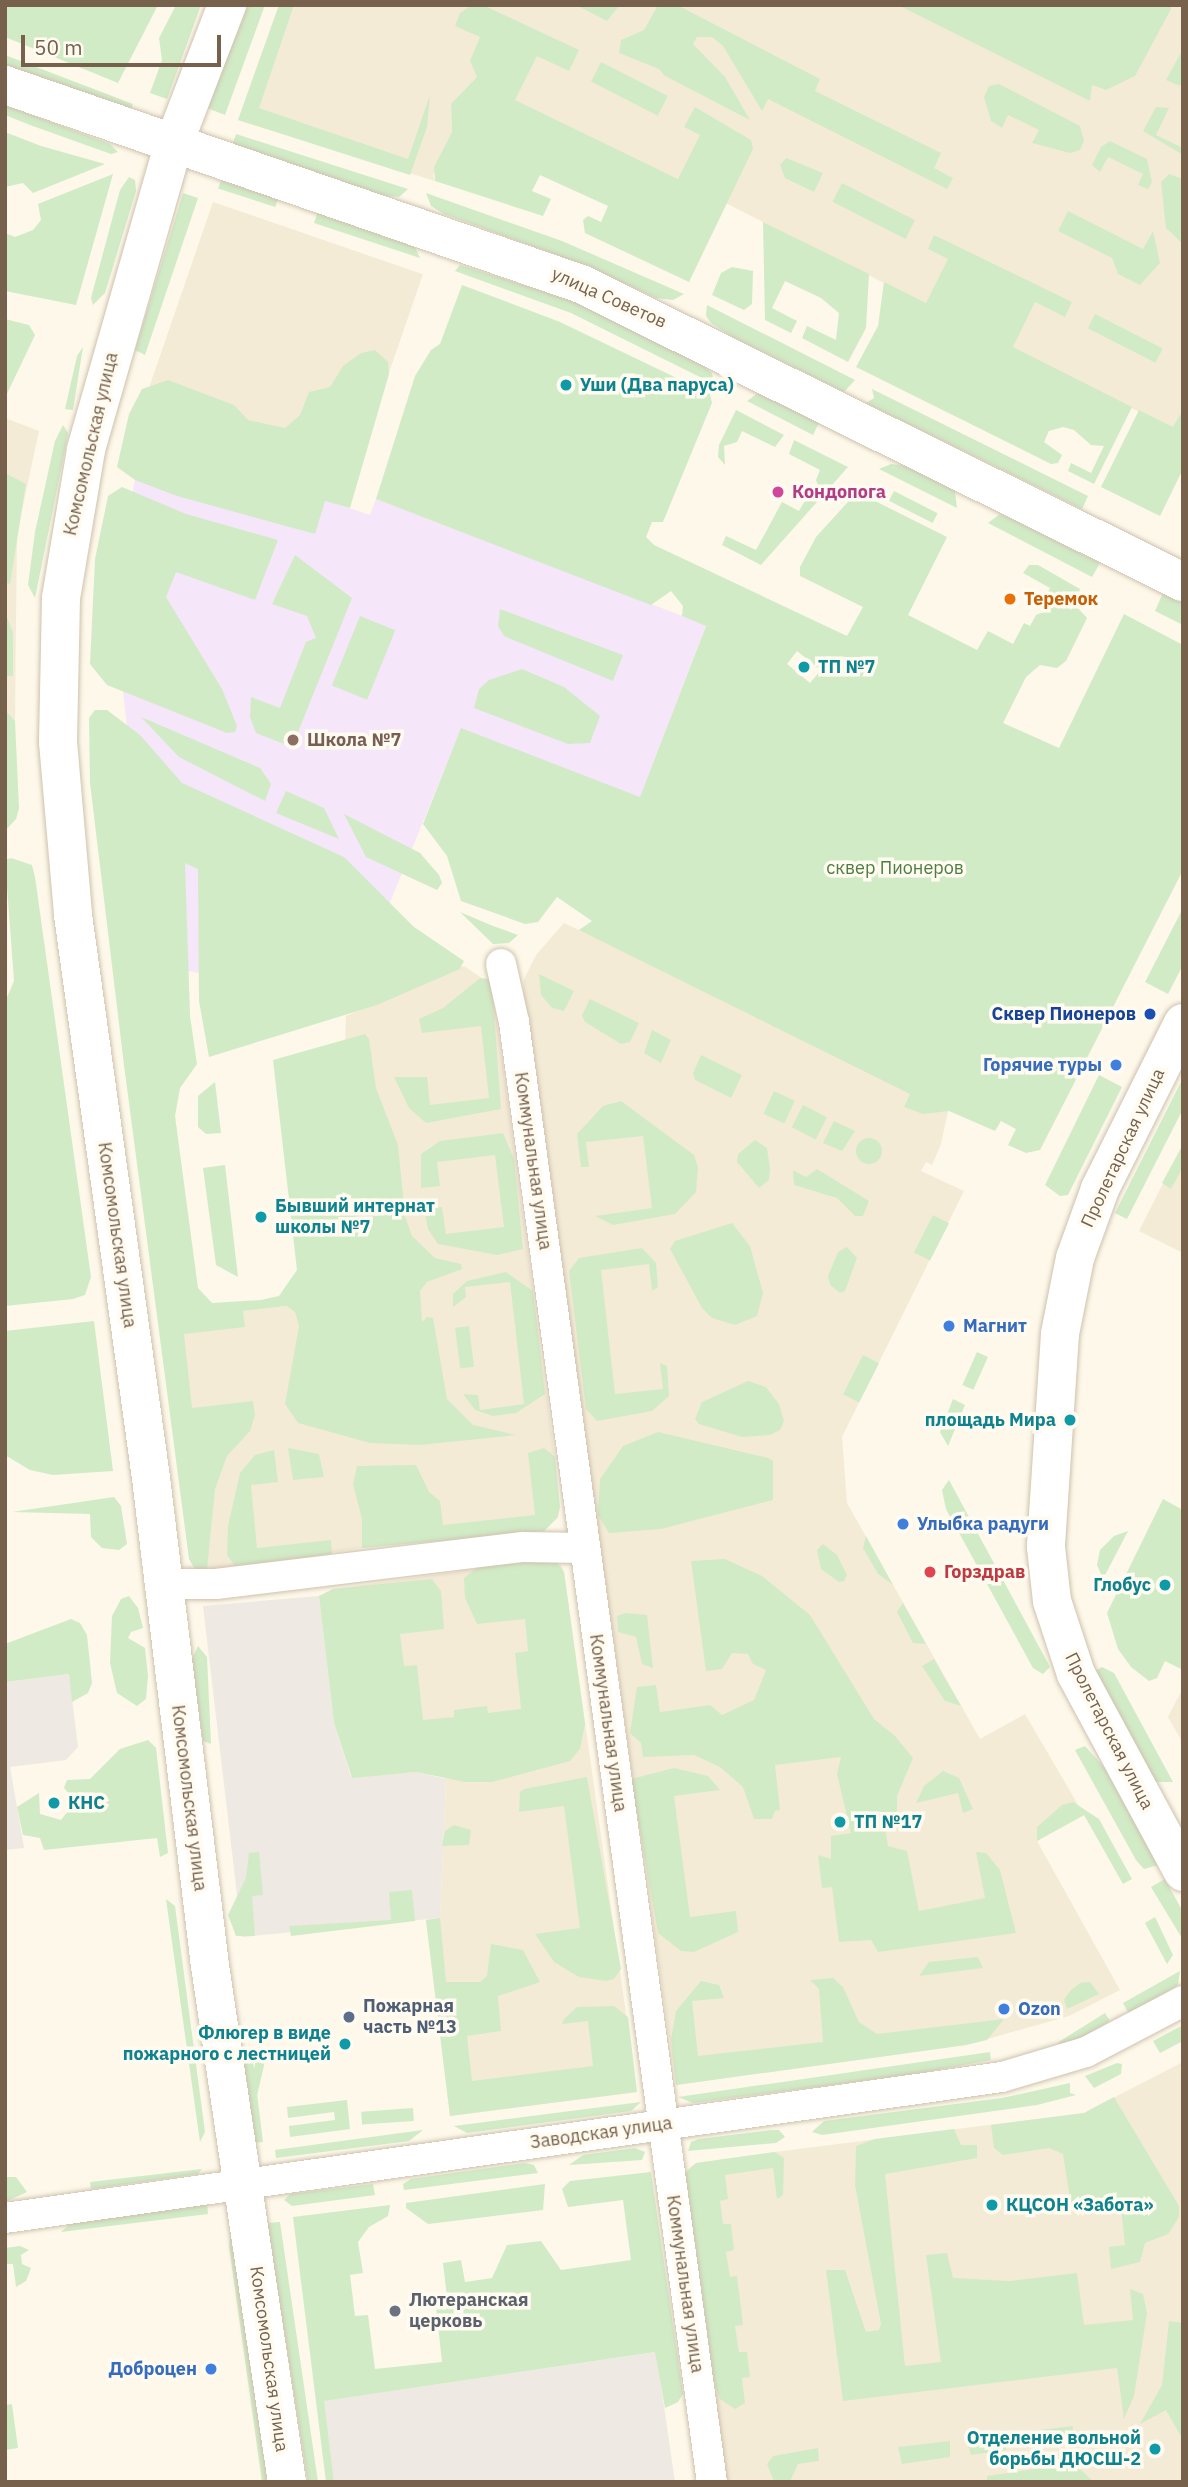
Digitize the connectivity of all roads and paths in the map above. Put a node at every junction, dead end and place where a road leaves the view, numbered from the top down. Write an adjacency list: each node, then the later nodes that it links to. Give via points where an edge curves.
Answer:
1 (227, 5): 3 (street, Комсомольская улица)
2 (5, 85): 3 (street, улица Советов)
3 (173, 146): 4 (street, улица Советов, via 581,284); 8 (street, Комсомольская улица, via 78,486 64,576 57,688 72,901)
4 (1183, 582)
5 (501, 964): 7 (street, Коммунальная улица, via 514,1022)
6 (1183, 1023): 9 (street, Пролетарская улица, via 1100,1189 1075,1258 1060,1334 1046,1547 1052,1601 1074,1668)
7 (583, 1548): 8 (street, via 523,1547 216,1584); 11 (street, Коммунальная улица)
8 (164, 1584): 12 (street, Комсомольская улица, via 209,1959)
9 (1183, 1872)
10 (1183, 2001): 11 (street, Заводская улица, via 1105,2043 1029,2071)
11 (663, 2125): 12 (street, Заводская улица); 15 (street, Коммунальная улица)
12 (243, 2182): 13 (street, Заводская улица); 14 (street, Комсомольская улица)
13 (5, 2218)
14 (287, 2482)
15 (712, 2482)

